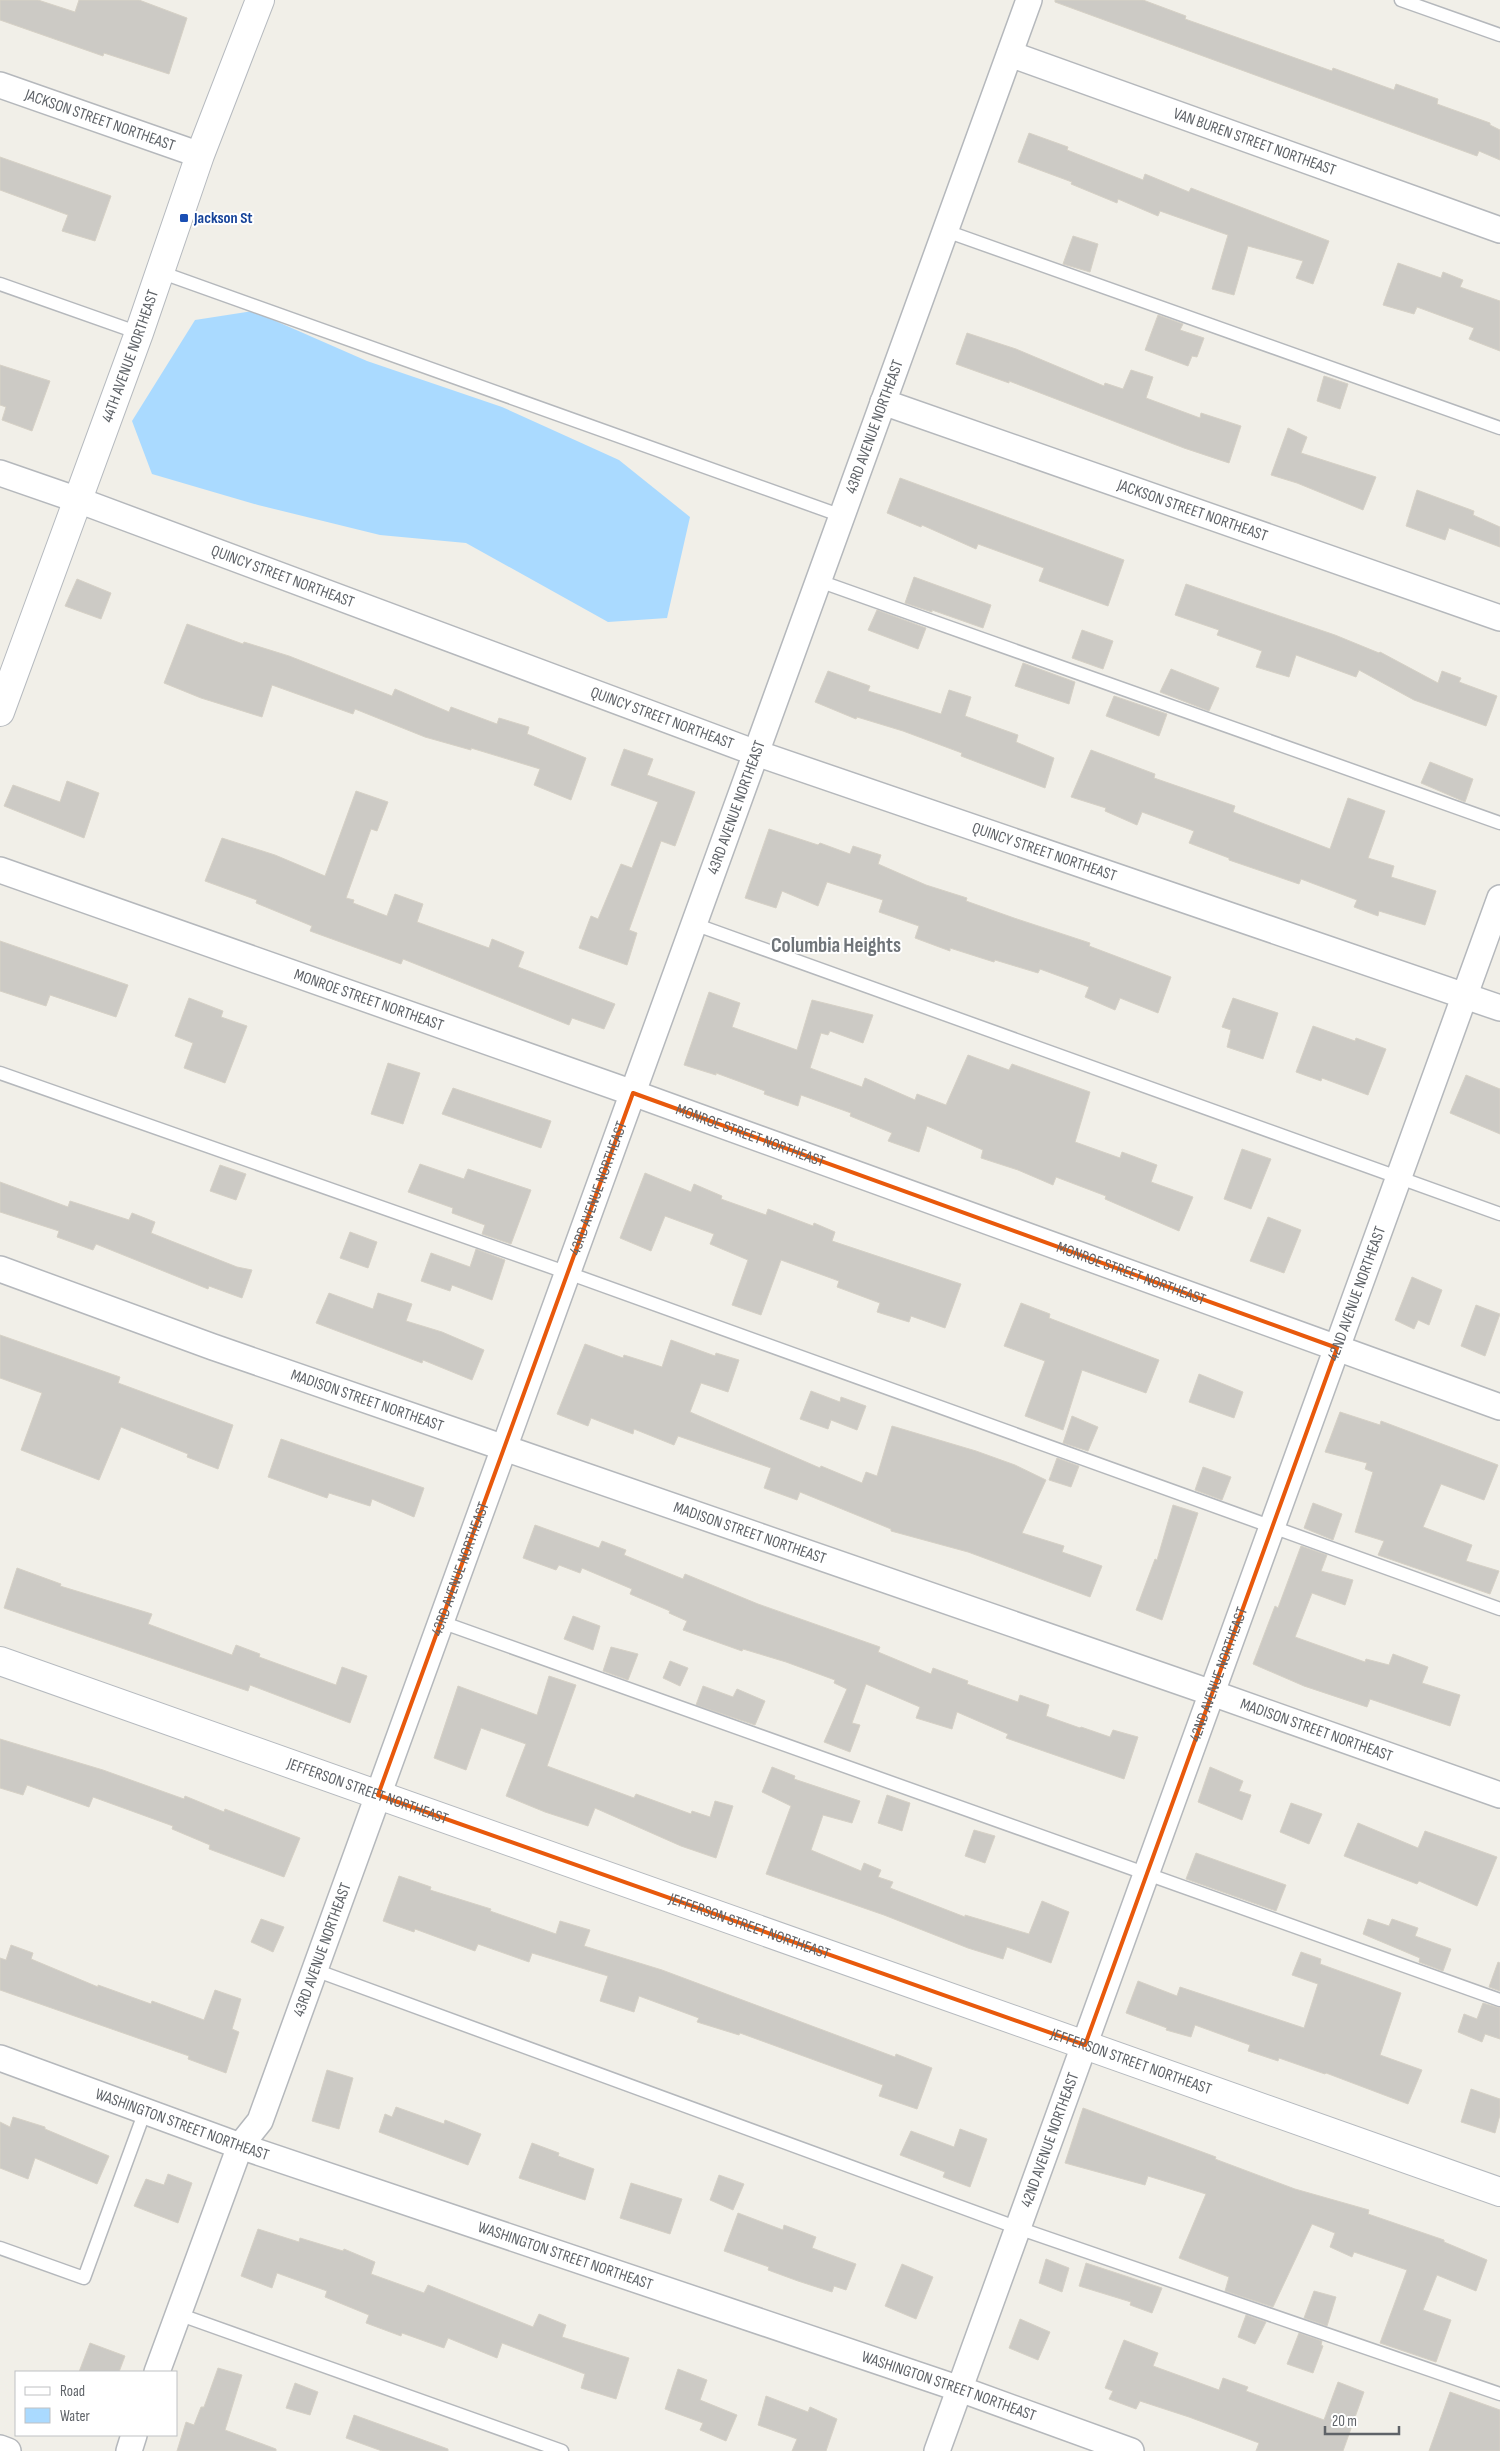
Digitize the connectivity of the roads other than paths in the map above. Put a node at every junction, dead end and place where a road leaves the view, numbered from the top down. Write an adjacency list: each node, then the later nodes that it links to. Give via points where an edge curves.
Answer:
1 (260, 0): 7 (street, 44TH AVENUE NORTHEAST)
2 (1029, 0): 5 (street, 43RD AVENUE NORTHEAST)
3 (1401, 0): 4 (lane)
4 (1500, 35)
5 (1010, 54): 8 (street, 43RD AVENUE NORTHEAST); 9 (street, VAN BUREN STREET NORTHEAST)
6 (0, 85): 7 (street, JACKSON STREET NORTHEAST)
7 (200, 155): 10 (street, 44TH AVENUE NORTHEAST)
8 (946, 230): 13 (street, 43RD AVENUE NORTHEAST); 14 (lane)
9 (1500, 230)
10 (160, 272): 12 (street, 44TH AVENUE NORTHEAST); 17 (lane)
11 (0, 284): 12 (lane)
12 (139, 333): 16 (street, 44TH AVENUE NORTHEAST)
13 (884, 402): 17 (street, 43RD AVENUE NORTHEAST); 19 (street, JACKSON STREET NORTHEAST)
14 (1500, 428)
15 (0, 473): 16 (street, QUINCY STREET NORTHEAST)
16 (78, 500): 20 (street, 44TH AVENUE NORTHEAST); 22 (street, QUINCY STREET NORTHEAST)
17 (842, 516): 18 (street, 43RD AVENUE NORTHEAST)
18 (819, 581): 22 (street, 43RD AVENUE NORTHEAST); 23 (lane)
19 (1500, 618)
20 (6, 678): 21 (street, 44TH AVENUE NORTHEAST)
21 (0, 712)
22 (756, 753): 26 (street, 43RD AVENUE NORTHEAST); 27 (street, QUINCY STREET NORTHEAST)
23 (1500, 823)
24 (0, 870): 30 (street, MONROE STREET NORTHEAST)
25 (1500, 898): 27 (street, 42ND AVENUE NORTHEAST)
26 (694, 924): 30 (street, 43RD AVENUE NORTHEAST); 31 (lane)
27 (1465, 995): 28 (street, QUINCY STREET NORTHEAST); 31 (street, 42ND AVENUE NORTHEAST)
28 (1500, 1008)
29 (0, 1073): 34 (lane)
30 (633, 1092): 34 (street, 43RD AVENUE NORTHEAST); 35 (street, MONROE STREET NORTHEAST)
31 (1398, 1178): 32 (lane); 35 (street, 42ND AVENUE NORTHEAST)
32 (1500, 1214)
33 (0, 1270): 37 (street, MADISON STREET NORTHEAST)
34 (568, 1273): 37 (street, 43RD AVENUE NORTHEAST); 38 (lane)
35 (1337, 1348): 36 (street, MONROE STREET NORTHEAST); 38 (street, 42ND AVENUE NORTHEAST)
36 (1500, 1407)
37 (504, 1447): 40 (street, 43RD AVENUE NORTHEAST); 42 (street, MADISON STREET NORTHEAST)
38 (1272, 1528): 39 (lane); 42 (street, 42ND AVENUE NORTHEAST)
39 (1500, 1610)
40 (441, 1622): 43 (street, 43RD AVENUE NORTHEAST); 45 (lane)
41 (0, 1661): 43 (street, JEFFERSON STREET NORTHEAST)
42 (1212, 1692): 44 (street, MADISON STREET NORTHEAST); 45 (street, 42ND AVENUE NORTHEAST)
43 (378, 1795): 46 (street, 43RD AVENUE NORTHEAST); 48 (street, JEFFERSON STREET NORTHEAST)
44 (1500, 1795)
45 (1147, 1873): 47 (lane); 48 (street, 42ND AVENUE NORTHEAST)
46 (315, 1970): 51 (street, 43RD AVENUE NORTHEAST, via 260,2122); 53 (lane)
47 (1500, 2000)
48 (1085, 2045): 52 (street, JEFFERSON STREET NORTHEAST); 53 (street, 42ND AVENUE NORTHEAST)
49 (0, 2058): 50 (street, WASHINGTON STREET NORTHEAST)
50 (145, 2111): 51 (street, WASHINGTON STREET NORTHEAST); 54 (lane, via 84,2278)
51 (240, 2146): 55 (street, 43RD AVENUE NORTHEAST); 57 (street, WASHINGTON STREET NORTHEAST)
52 (1500, 2192)
53 (1018, 2228): 57 (street, 42ND AVENUE NORTHEAST); 58 (lane)
54 (0, 2248)
55 (178, 2314): 56 (street, 43RD AVENUE NORTHEAST); 63 (lane)
56 (157, 2371)
57 (960, 2389): 64 (street, 42ND AVENUE NORTHEAST); 65 (street, WASHINGTON STREET NORTHEAST)
58 (1500, 2394)
59 (134, 2436): 62 (street)
60 (0, 2448): 61 (street)
61 (8, 2451)
62 (128, 2451)
63 (562, 2451)
64 (937, 2451)
65 (1131, 2451)

